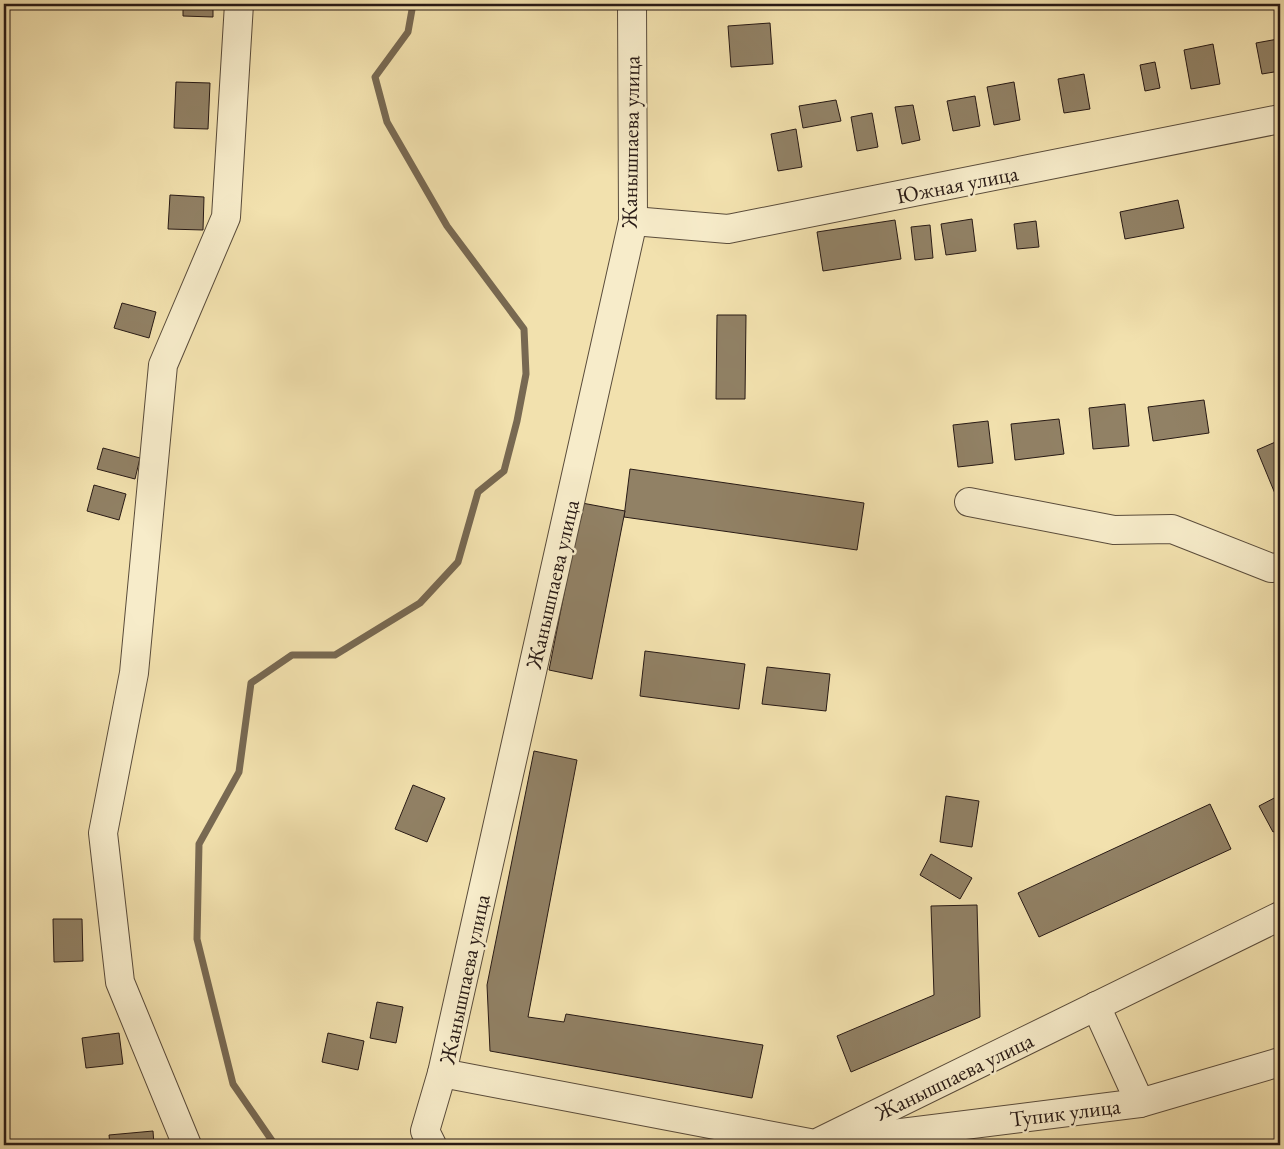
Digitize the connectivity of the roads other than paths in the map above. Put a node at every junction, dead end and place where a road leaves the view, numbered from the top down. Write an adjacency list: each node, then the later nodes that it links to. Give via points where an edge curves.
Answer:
1 (239, 4): 13 (street, via 226,216 163,365 134,673 103,833 120,982)
2 (632, 4): 4 (street, Жанышпаева улица)
3 (1280, 119): 4 (street, Южная улица, via 728,229)
4 (632, 221): 10 (street, Жанышпаева улица)
5 (969, 502): 6 (street, via 1114,530 1172,528 1271,568)
6 (1280, 567)
7 (1280, 916): 8 (street, Жанышпаева улица)
8 (1096, 1006): 11 (street); 12 (street, Жанышпаева улица)
9 (1280, 1062): 11 (street, Тупик улица)
10 (442, 1073): 12 (street, Жанышпаева улица); 14 (street, via 425,1131)
11 (1140, 1103): 12 (street, Тупик улица)
12 (815, 1144)
13 (187, 1145)
14 (432, 1145)

